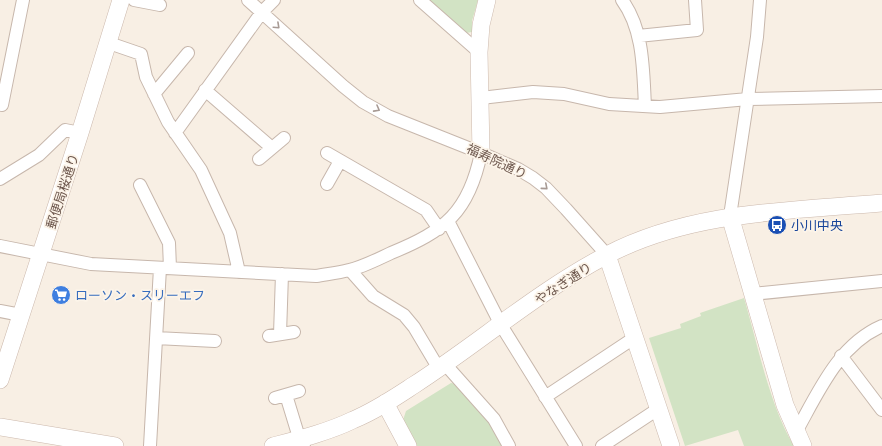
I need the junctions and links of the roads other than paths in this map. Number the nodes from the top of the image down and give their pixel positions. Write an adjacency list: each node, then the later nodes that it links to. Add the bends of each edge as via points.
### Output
1 (23, 0): 17 (street)
2 (121, 0): 14 (street, 郵便局桜通り)
3 (134, 0): 11 (street)
4 (248, 0): 12 (street, 福寿院通り)
5 (274, 0): 12 (street)
6 (420, 0): 16 (street)
7 (487, 0): 16 (street, via 481,25)
8 (622, 0): 13 (street)
9 (695, 0): 13 (street, via 697,30)
10 (760, 0): 22 (street)
11 (160, 5)
12 (262, 12): 18 (street); 30 (street, 福寿院通り, one-way to 30, via 342,86 363,102 388,116)
13 (638, 36): 24 (street, via 643,64)
14 (109, 43): 19 (street, via 140,54); 25 (street, 郵便局桜通り)
15 (188, 52): 19 (street)
16 (479, 52): 21 (street)
17 (4, 72): 23 (street)
18 (205, 90): 26 (street); 28 (street)
19 (154, 94): 26 (street)
20 (882, 96): 22 (street)
21 (481, 98): 24 (street, via 533,92 564,94 609,104); 30 (street)
22 (748, 99): 24 (street, via 660,107); 37 (street)
23 (2, 104)
24 (645, 106)
25 (80, 133): 33 (street, via 65,130 39,155); 41 (street, 郵便局桜通り)
26 (175, 133): 45 (street, via 201,170 230,233)
27 (284, 138): 28 (street)
28 (272, 148): 31 (street)
29 (327, 153): 32 (street)
30 (481, 153): 38 (street, via 471,190); 42 (street, 福寿院通り, one-way to 42, via 518,169 546,188)
31 (259, 159)
32 (340, 161): 35 (street); 39 (street, via 426,210)
33 (0, 179)
34 (140, 184): 43 (street, via 170,243)
35 (327, 184)
36 (882, 203): 37 (street, やなぎ通り)
37 (730, 216): 42 (street, やなぎ通り, via 674,229); 48 (street)
38 (448, 221): 39 (street); 51 (street)
39 (439, 229): 44 (street, via 422,241)
40 (0, 246): 41 (street)
41 (42, 254): 43 (street, via 92,264); 50 (street, 郵便局桜通り)
42 (607, 255): 51 (street, やなぎ通り); 55 (street, 福寿院通り)
43 (165, 268): 45 (street); 54 (street)
44 (350, 270): 46 (street, via 316,276); 58 (street, via 372,296 404,315)
45 (239, 272): 46 (street)
46 (282, 274): 53 (street, via 274,335)
47 (882, 281): 48 (street)
48 (753, 294): 66 (street, via 785,405)
49 (0, 311): 50 (street)
50 (21, 315): 59 (street, 郵便局桜通り)
51 (501, 325): 58 (street, やなぎ通り); 61 (street)
52 (882, 326): 57 (street, via 862,337)
53 (294, 332)
54 (156, 338): 56 (street); 69 (street)
55 (634, 338): 61 (street); 63 (street, 福寿院通り)
56 (215, 341)
57 (841, 356): 64 (street); 66 (street)
58 (442, 367): 62 (street, やなぎ通り); 72 (street, via 494,419)
59 (0, 380)
60 (299, 391): 67 (street, via 281,396)
61 (545, 397): 73 (street)
62 (385, 404): 67 (street, やなぎ通り); 71 (street)
63 (658, 409): 74 (street); 75 (street, 福寿院通り)
64 (882, 410)
65 (0, 427): 68 (street)
66 (799, 439)
67 (303, 443): 70 (street, やなぎ通り)
68 (115, 446)
69 (150, 446)
70 (273, 446)
71 (408, 446)
72 (509, 446)
73 (576, 446)
74 (602, 446)
75 (671, 446)

